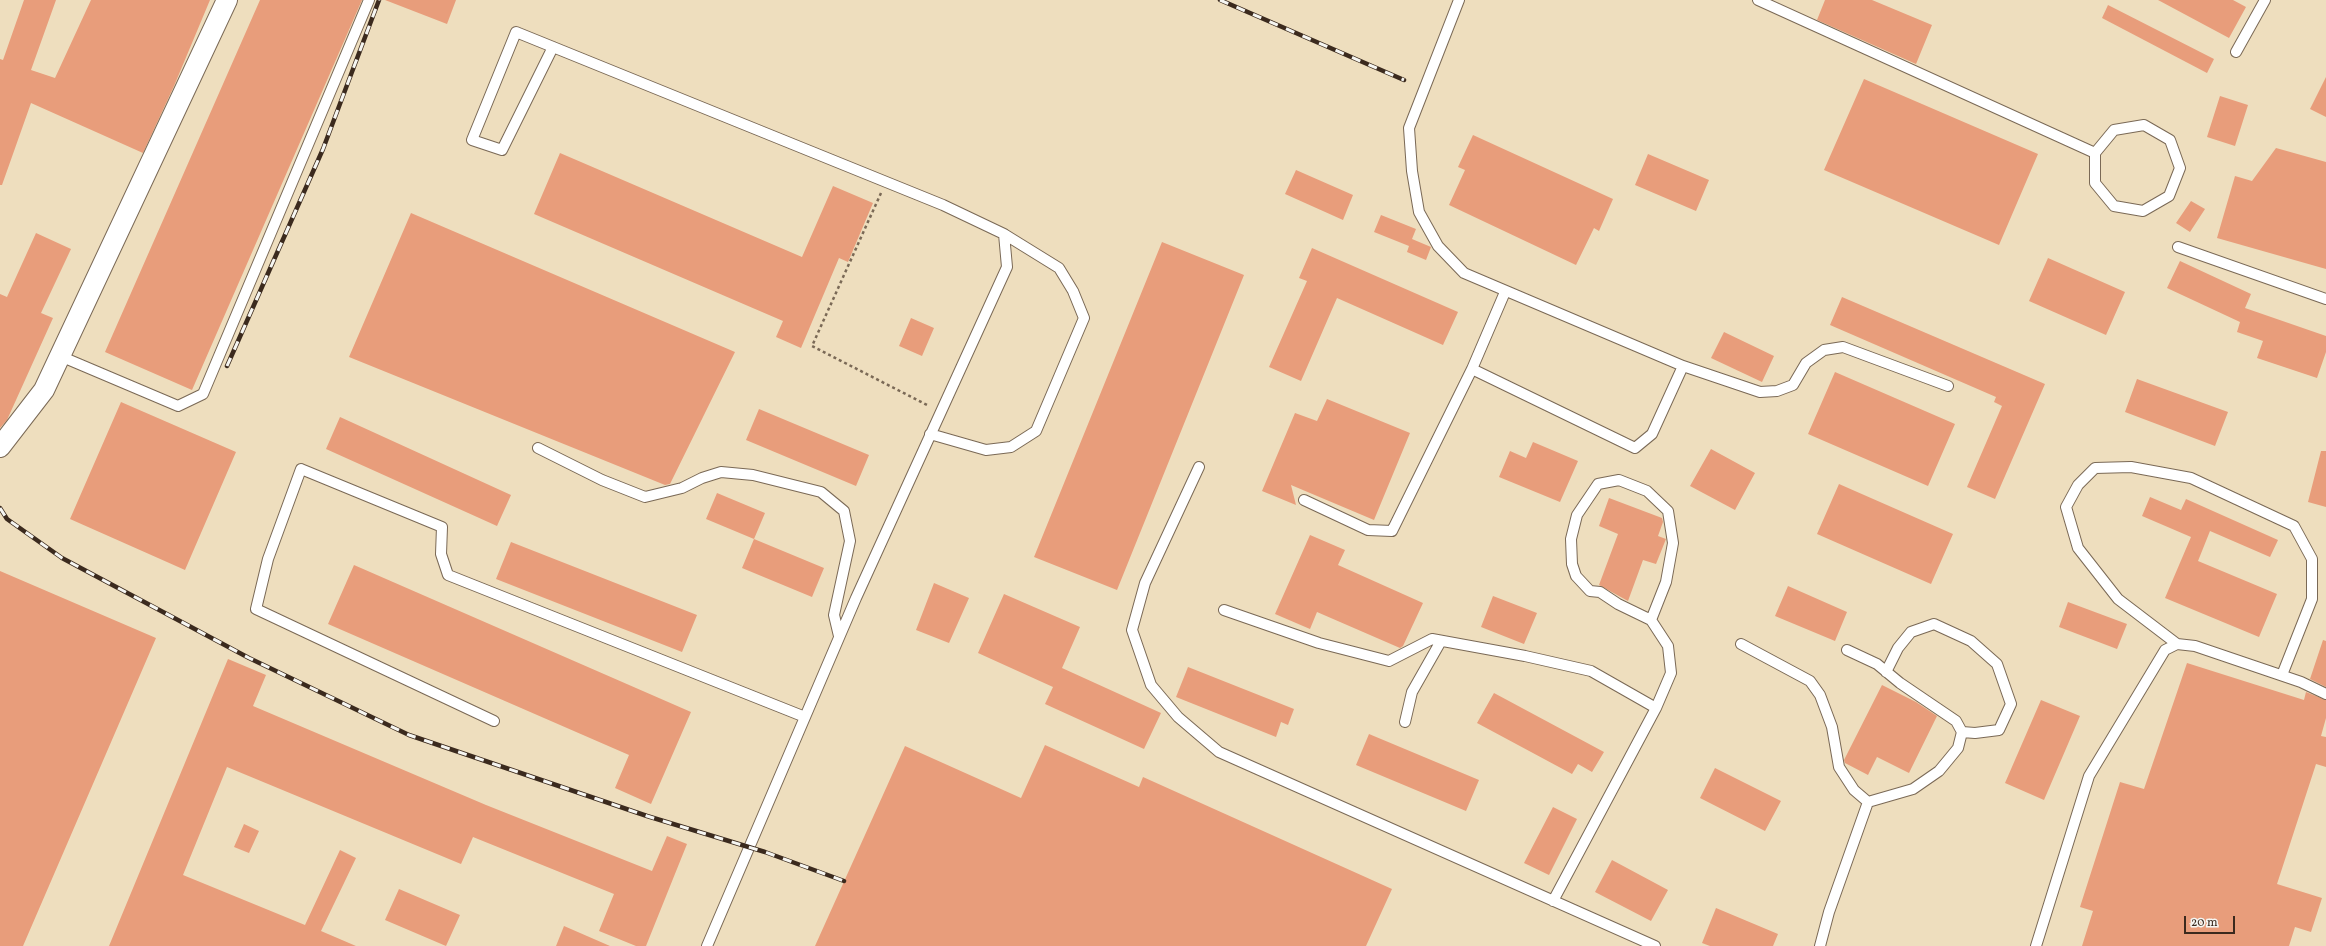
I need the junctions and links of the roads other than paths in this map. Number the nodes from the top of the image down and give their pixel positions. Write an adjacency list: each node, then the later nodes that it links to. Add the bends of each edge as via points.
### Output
1 (227, 0): 13 (street)
2 (369, 0): 13 (lane, via 203,394 178,406)
3 (1459, 0): 11 (lane, via 1409,128 1412,171 1419,212 1438,246 1464,273)
4 (1758, 0): 8 (lane)
5 (2264, 0): 7 (lane)
6 (553, 47): 6 (lane, via 516,32 472,140 502,150); 9 (lane, via 943,205)
7 (2236, 52)
8 (2095, 153): 8 (lane, via 2114,130 2144,125 2170,140 2180,168 2169,196 2163,200 2143,211 2114,206 2095,183)
9 (1004, 234): 17 (lane, via 1007,267); 17 (lane, via 1059,268 1073,291 1084,318 1036,430 1011,448 986,450)
10 (2178, 248): 12 (lane)
11 (1506, 292): 14 (lane); 15 (lane)
12 (2326, 299)
13 (60, 356): 18 (street, via 44,390)
14 (1683, 366): 15 (lane, via 1652,434 1635,448); 16 (lane, via 1760,392 1777,391 1793,385 1806,363 1824,350 1843,347)
15 (1472, 369): 21 (lane, via 1392,531 1368,530)
16 (1948, 386)
17 (930, 434): 24 (lane)
18 (0, 447)
19 (538, 448): 24 (lane, via 602,480 645,497 682,488 721,472 753,475 821,492 844,511 850,541 834,615)
20 (1199, 467): 38 (lane, via 1145,583 1132,630 1151,685 1178,717 1219,752)
21 (1304, 500)
22 (1224, 610): 25 (lane, via 1319,643 1388,661 1432,639)
23 (1651, 620): 23 (lane, via 1600,592 1590,591 1576,576 1572,564 1571,539 1577,515 1598,484 1619,480 1647,491 1668,511 1673,543 1666,582); 32 (lane, via 1668,646 1671,673)
24 (839, 636): 33 (lane)
25 (1441, 641): 32 (lane, via 1591,671); 35 (lane, via 1412,692)
26 (1741, 644): 37 (lane, via 1810,681 1820,695 1832,727 1840,767 1854,790)
27 (2177, 644): 30 (lane, via 2195,646); 30 (lane, via 2118,599 2078,548 2066,507 2078,485 2095,468 2131,467 2191,478 2294,526 2312,559 2312,599); 42 (lane, via 2165,650 2089,776)
28 (1848, 650): 29 (lane, via 1877,664)
29 (1886, 672): 36 (lane, via 1956,721); 36 (lane, via 1898,648 1911,632 1934,624 1971,641 1996,664 2011,704 1999,730 1975,734)
30 (2282, 675): 31 (lane)
31 (2326, 694)
32 (1656, 708): 38 (lane)
33 (805, 717): 34 (lane, via 448,575 441,554 442,527 301,469 268,559 256,609); 39 (lane)
34 (494, 721)
35 (1405, 722)
36 (1962, 732): 37 (lane, via 1958,748 1939,771 1913,789)
37 (1868, 802): 41 (lane, via 1829,912)
38 (1553, 902): 40 (lane)
39 (707, 946)
40 (1655, 946)
41 (1820, 946)
42 (2036, 946)

